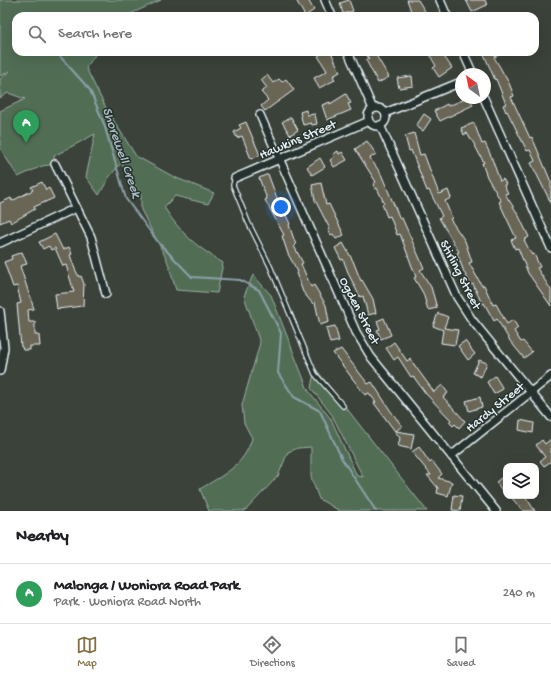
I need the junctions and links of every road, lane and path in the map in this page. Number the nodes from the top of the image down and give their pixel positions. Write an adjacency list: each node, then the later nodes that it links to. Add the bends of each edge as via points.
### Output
1 (325, 0): 3 (street)
2 (440, 0): 4 (street)
3 (330, 12)
4 (445, 12)
5 (350, 56): 10 (street)
6 (465, 56): 7 (street)
7 (470, 68)
8 (455, 84): 11 (street)
9 (487, 104): 20 (street)
10 (373, 109): 11 (street, via 378,108); 13 (street, via 368,115)
11 (385, 113): 14 (street, via 384,121)
12 (260, 115): 15 (street, Ogden Street)
13 (369, 120): 14 (street, via 375,126); 15 (street, Hawkins Street)
14 (380, 125): 26 (street, Stirling Street, via 457,297 472,320)
15 (280, 158): 17 (street, Hawkins Street); 29 (street, Ogden Street, via 356,332 371,357)
16 (55, 164): 18 (street)
17 (235, 178): 27 (lane, via 233,185 248,222 270,266 315,374)
18 (76, 208): 19 (street); 21 (street, via 91,237)
19 (0, 243)
20 (551, 248)
21 (106, 294)
22 (0, 311): 23 (street, via 4,333)
23 (1, 363): 24 (street)
24 (0, 371)
25 (551, 376): 26 (street, Hardy Street)
26 (530, 392): 28 (street, Stirling Street); 29 (street, Hardy Street)
27 (343, 406)
28 (551, 417)
29 (451, 456): 30 (street, Ogden Street)
30 (496, 511)

